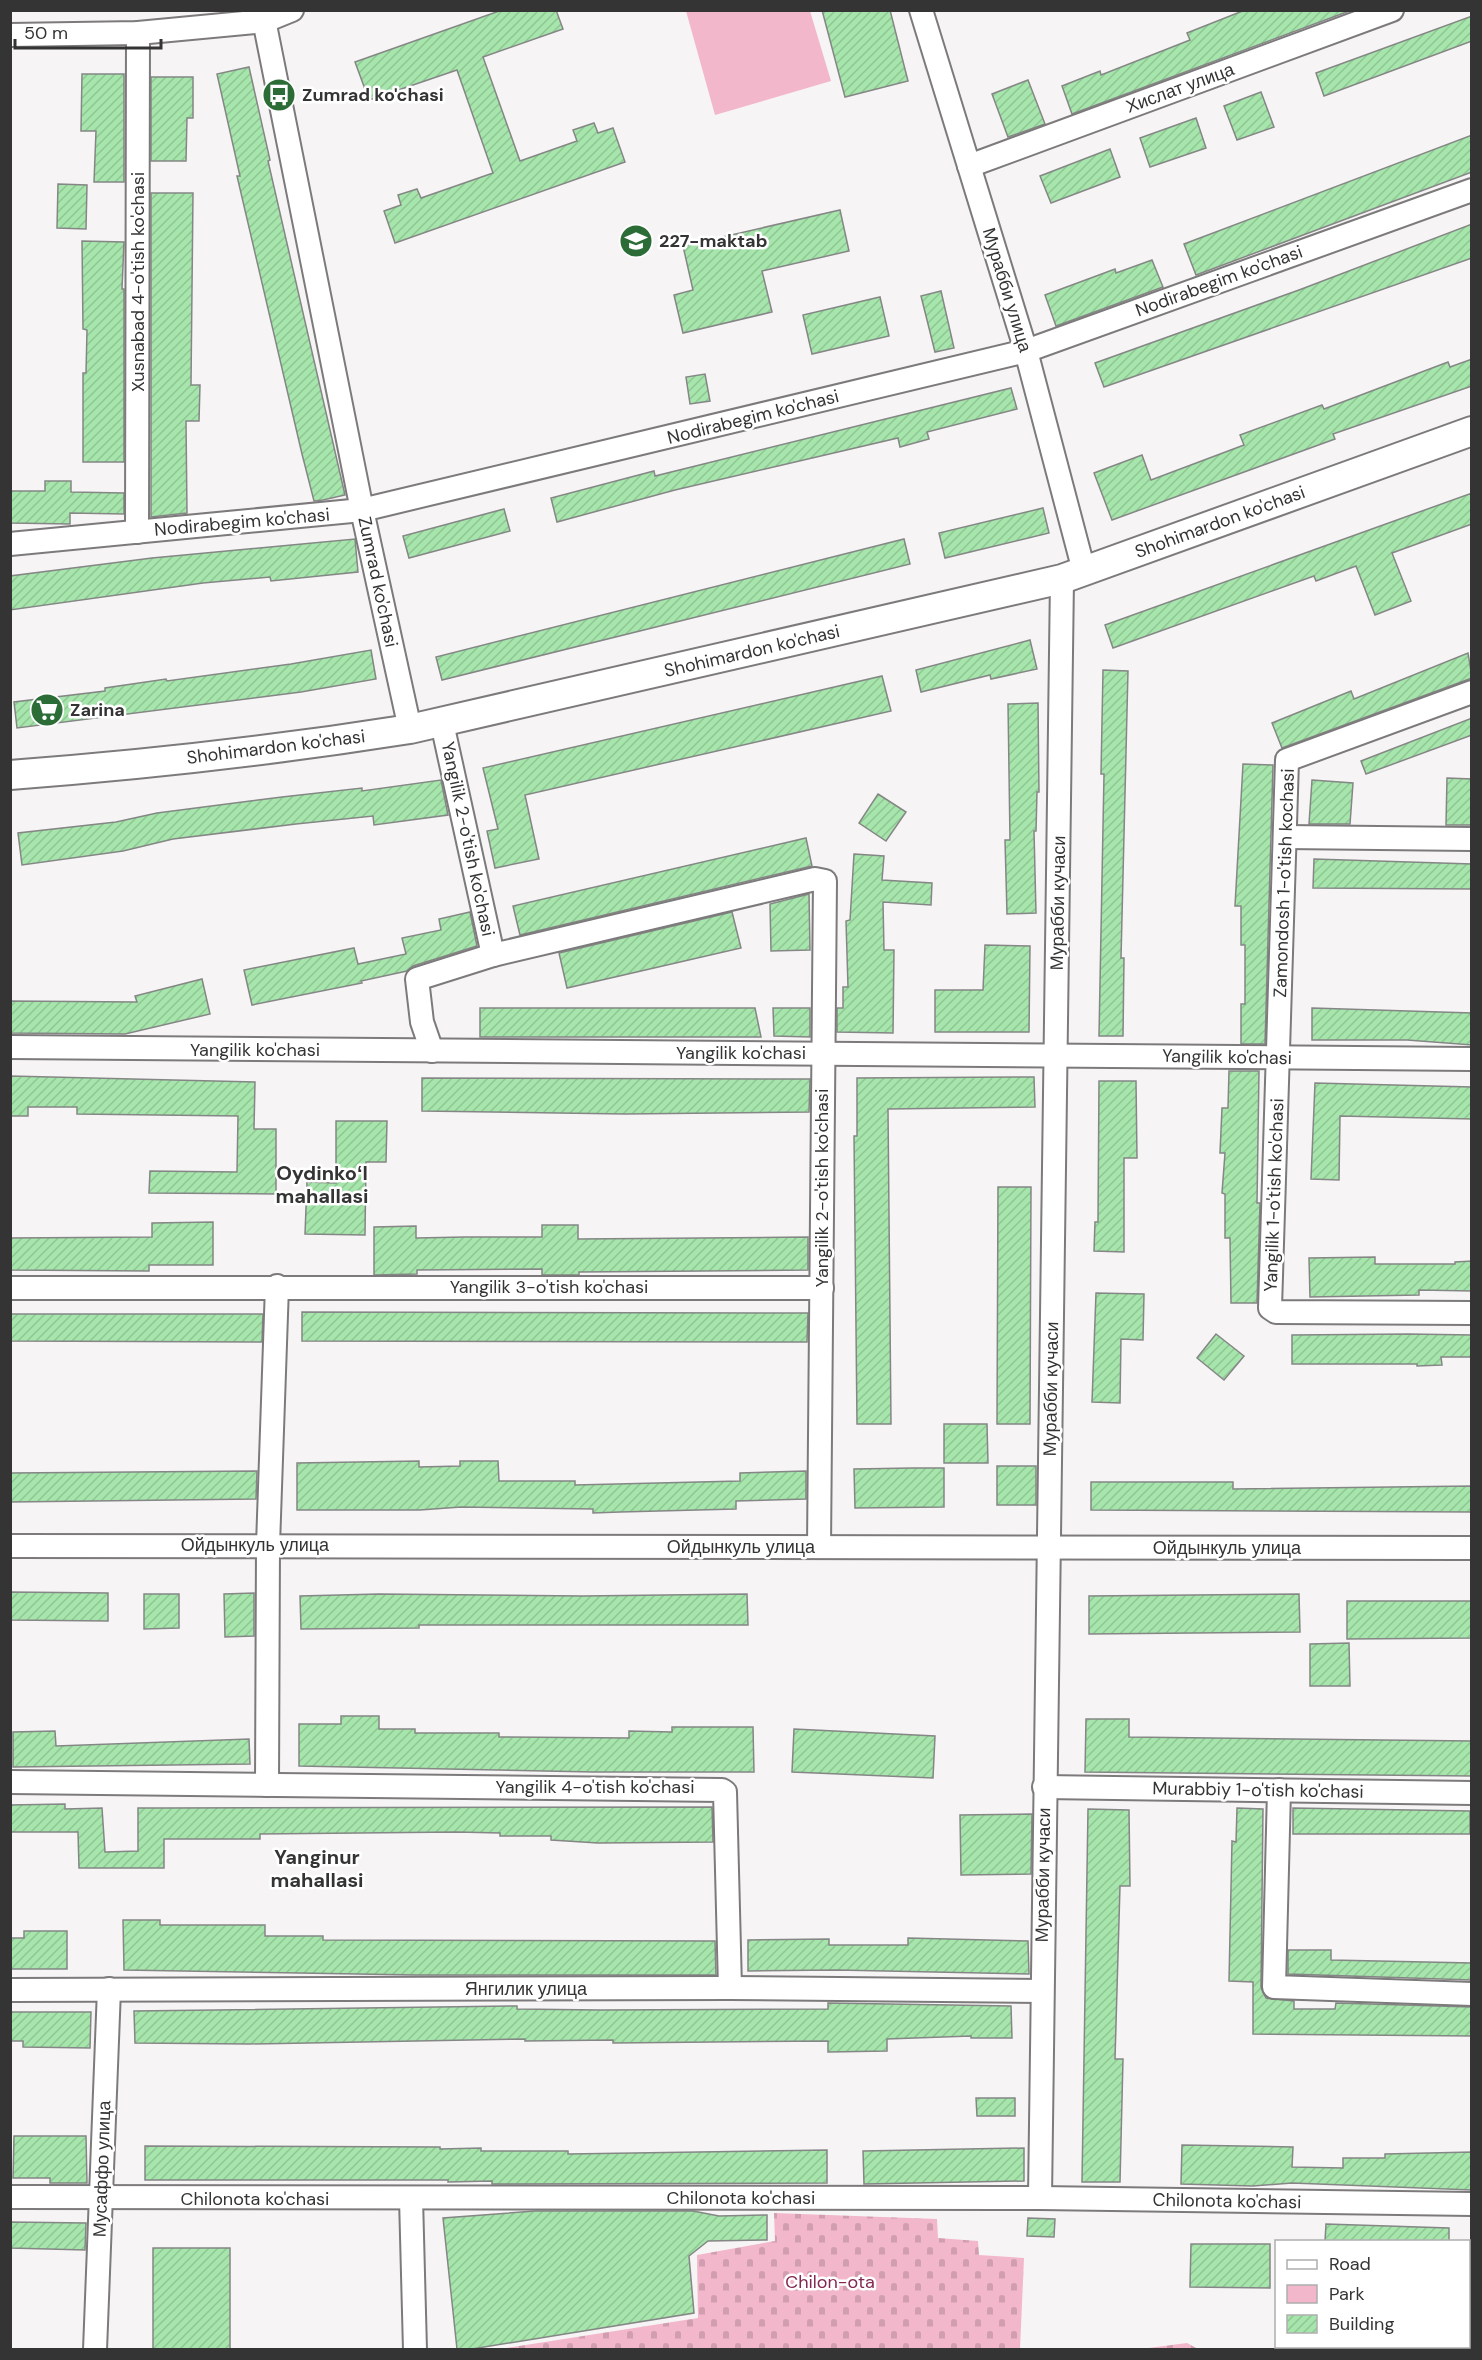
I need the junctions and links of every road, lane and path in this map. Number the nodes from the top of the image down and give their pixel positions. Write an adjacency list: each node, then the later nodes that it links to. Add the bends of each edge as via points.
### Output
1 (292, 10): 4 (street)
2 (921, 10): 7 (street, Мурабби улица)
3 (1392, 10): 7 (street, Хислат улица)
4 (263, 16): 5 (street); 11 (street, Zumrad ko'chasi)
5 (138, 33): 6 (street); 12 (street, Xusnabad 4-o'tish ko'chasi)
6 (10, 34)
7 (969, 166): 9 (street, Мурабби улица)
8 (1472, 190): 9 (street, Nodirabegim ko'chasi)
9 (1026, 351): 11 (street, Nodirabegim ko'chasi); 14 (street, Мурабби улица)
10 (1472, 431): 14 (main road, Shohimardon ko'chasi)
11 (362, 510): 12 (street, Nodirabegim ko'chasi); 17 (street, Zumrad ko'chasi)
12 (137, 532): 13 (street, Nodirabegim ko'chasi)
13 (10, 544)
14 (1073, 575): 16 (main road, Shohimardon ko'chasi); 25 (street, Мурабби кучаси)
15 (1472, 692): 19 (street, Zamondosh 1-o'tish kochasi, via 1290,757)
16 (442, 723): 17 (main road, Shohimardon ko'chasi); 21 (street, Yangilik 2-o'tish ko'chasi)
17 (410, 729): 18 (main road, Shohimardon ko'chasi, via 263,751)
18 (10, 775)
19 (1285, 837): 20 (street); 26 (street, Zamondosh 1-o'tish kochasi)
20 (1472, 839)
21 (494, 955): 23 (street, Yangilik 2-o'tish ko'chasi, via 417,979 422,1022); 24 (street, Yangilik 2-o'tish ko'chasi, via 822,879)
22 (10, 1047): 23 (street, Yangilik ko'chasi)
23 (432, 1051): 24 (street, Yangilik ko'chasi)
24 (823, 1053): 25 (street, Yangilik ko'chasi); 30 (street, Yangilik 2-o'tish ko'chasi)
25 (1055, 1056): 26 (street, Yangilik ko'chasi); 35 (street, Мурабби кучаси)
26 (1279, 1058): 27 (street, Yangilik ko'chasi); 31 (street, Yangilik 1-o'tish ko'chasi, via 1271,1311)
27 (1472, 1059)
28 (277, 1286): 29 (street, Yangilik 3-o'tish ko'chasi); 30 (street, Yangilik 3-o'tish ko'chasi); 32 (street)
29 (10, 1288)
30 (822, 1288): 34 (street, Yangilik 2-o'tish ko'chasi)
31 (1472, 1314)
32 (268, 1545): 33 (street, Ойдынкуль улица); 34 (street, Ойдынкуль улица); 38 (street)
33 (10, 1546)
34 (819, 1547): 35 (street, Ойдынкуль улица)
35 (1049, 1548): 36 (street, Ойдынкуль улица); 39 (street, Мурабби кучаси)
36 (1472, 1548)
37 (10, 1782): 38 (street, Yangilik 4-o'tish ko'chasi)
38 (267, 1785): 42 (street, Yangilik 4-o'tish ko'chasi, via 722,1790)
39 (1044, 1787): 40 (street, Murabbiy 1-o'tish ko'chasi); 45 (street, Мурабби кучаси)
40 (1279, 1790): 41 (street, Murabbiy 1-o'tish ko'chasi); 46 (street, via 1274,1988)
41 (1472, 1793)
42 (730, 1988): 43 (street, Янгилик улица); 45 (street, Янгилик улица)
43 (109, 1989): 44 (street, Янгилик улица); 50 (street, Мусаффо улица)
44 (10, 1990)
45 (1042, 1991): 49 (street, Мурабби кучаси)
46 (1472, 1994)
47 (10, 2197): 50 (street, Chilonota ko'chasi)
48 (411, 2198): 49 (street, Chilonota ko'chasi); 50 (street, Chilonota ko'chasi); 53 (street)
49 (1040, 2198): 51 (street, Chilonota ko'chasi)
50 (100, 2200): 52 (street, Мусаффо улица)
51 (1472, 2204)
52 (96, 2349)
53 (415, 2349)

